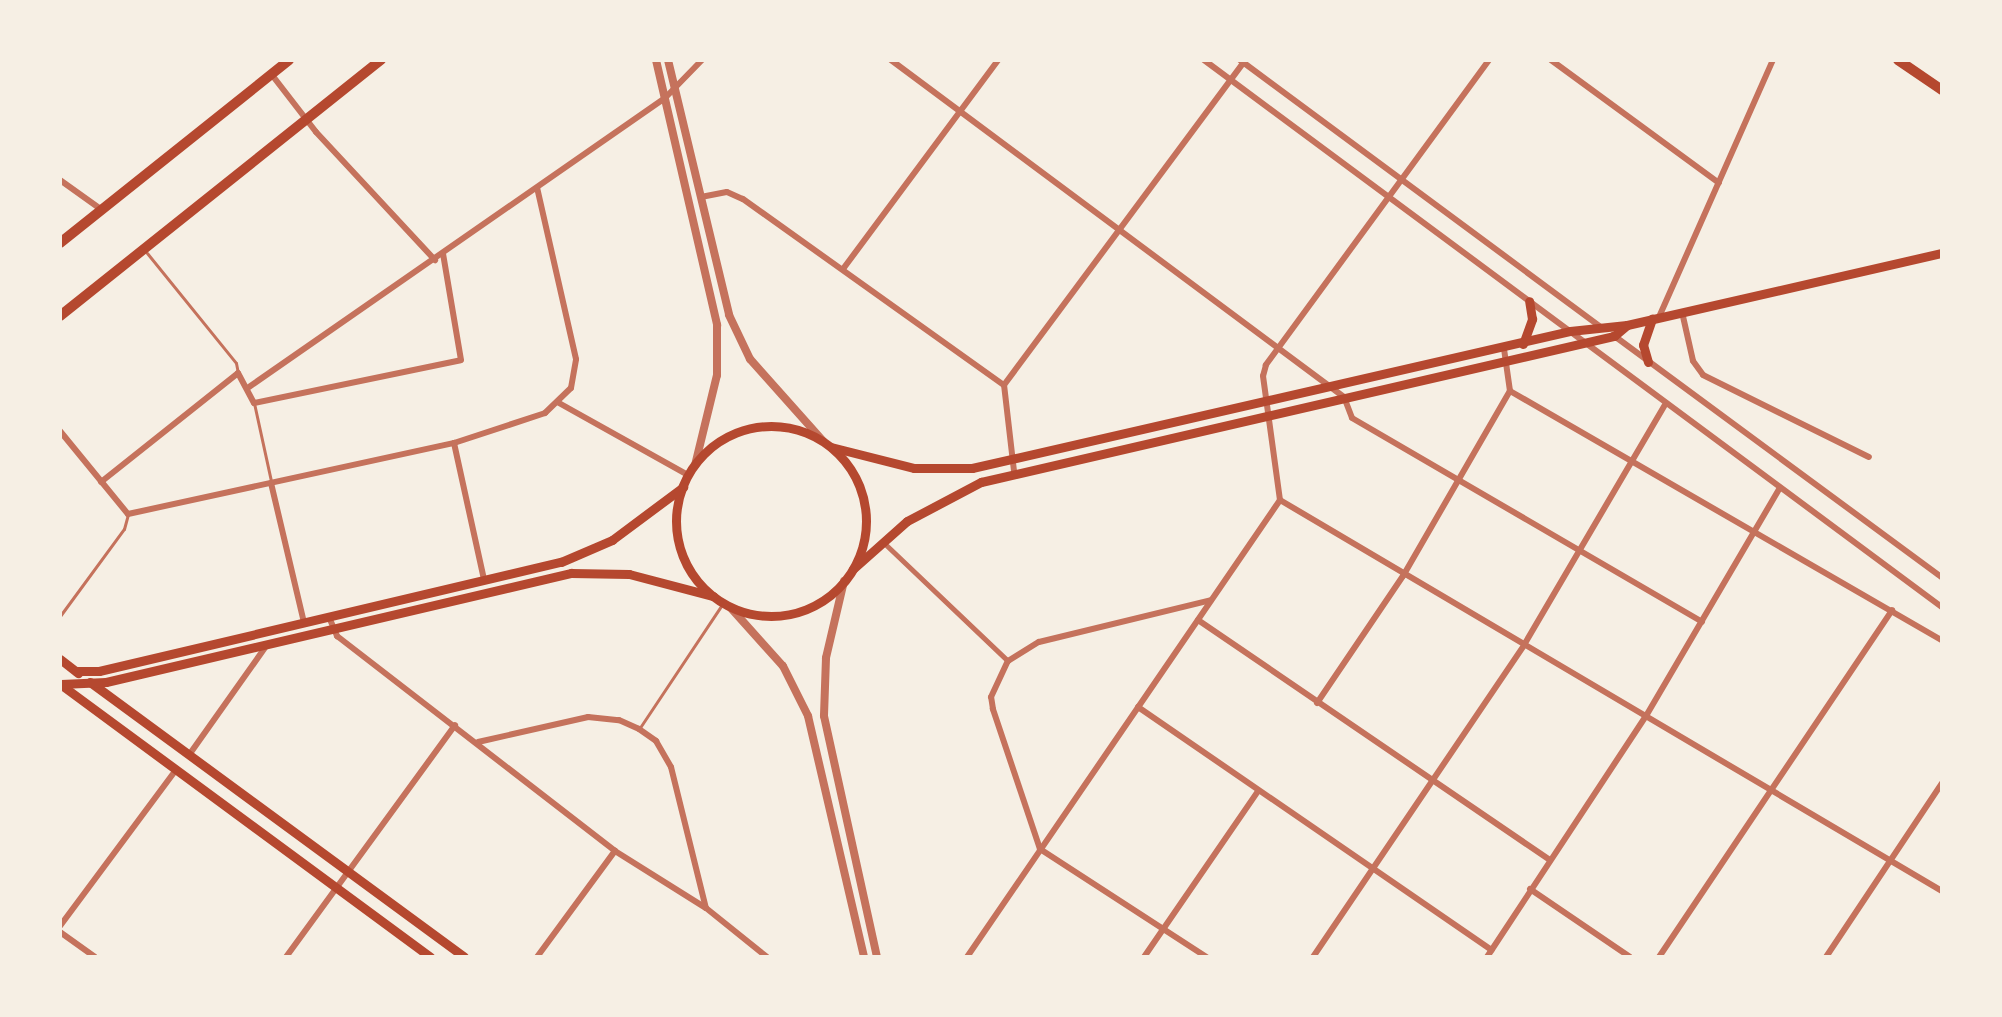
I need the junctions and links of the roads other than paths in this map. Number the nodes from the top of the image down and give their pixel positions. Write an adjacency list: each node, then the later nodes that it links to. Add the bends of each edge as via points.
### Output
1 (288, 60): 14 (main road)
2 (381, 60): 20 (main road)
3 (656, 60): 18 (street)
4 (668, 60): 16 (street)
5 (702, 60): 16 (street)
6 (891, 60): 19 (street)
7 (998, 60): 19 (street)
8 (1204, 60): 15 (street)
9 (1489, 60): 22 (street)
10 (1551, 60): 23 (street)
11 (1773, 60): 23 (street)
12 (1898, 60): 17 (main road)
13 (1243, 61): 15 (street); 22 (street)
14 (272, 75): 20 (street); 27 (main road)
15 (1230, 80): 26 (street); 28 (street)
16 (675, 88): 18 (street); 25 (street)
17 (1942, 90)
18 (665, 98): 24 (street); 64 (street, via 717,325 717,375)
19 (960, 112): 28 (street); 34 (street)
20 (308, 120): 30 (main road); 33 (street)
21 (60, 180): 27 (street)
22 (1403, 180): 26 (street); 39 (street)
23 (1719, 183): 38 (street)
24 (537, 188): 32 (street); 56 (street, via 576,359 571,388)
25 (701, 197): 34 (street, via 727,192 743,199); 61 (street, via 738,338 771,385)
26 (1389, 198): 35 (street); 45 (street)
27 (102, 210): 29 (main road)
28 (1118, 231): 45 (street); 50 (street)
29 (60, 243)
30 (144, 250): 37 (main road); 49 (lane, via 236,363)
31 (1942, 253): 36 (main road)
32 (443, 254): 33 (street); 55 (street, via 461,360)
33 (435, 260): 51 (street)
34 (843, 269): 50 (street)
35 (1529, 301): 41 (street); 44 (main road, via 1532,319)
36 (1682, 312): 38 (main road); 62 (street, via 1693,361 1703,375)
37 (60, 316)
38 (1656, 318): 40 (main road); 48 (main road, via 1643,345)
39 (1599, 325): 40 (main road); 41 (main road); 42 (street)
40 (1627, 325): 42 (main road)
41 (1570, 331): 43 (street); 44 (main road)
42 (1614, 336): 43 (main road); 48 (street)
43 (1582, 343): 47 (main road); 57 (street)
44 (1523, 344): 46 (main road)
45 (1278, 349): 52 (street); 58 (street, via 1263,376)
46 (1504, 349): 47 (street); 52 (main road)
47 (1506, 361): 53 (street); 54 (main road)
48 (1648, 362): 79 (street)
49 (238, 373): 51 (street); 67 (street)
50 (1004, 385): 65 (street)
51 (249, 387): 55 (street)
52 (1332, 388): 54 (street); 58 (main road)
53 (1510, 391): 63 (street); 68 (street)
54 (1344, 397): 58 (main road); 68 (street, via 1352,418)
55 (254, 403): 69 (lane)
56 (559, 403): 60 (street, via 530,421); 66 (street)
57 (1665, 405): 63 (street); 71 (street)
58 (1268, 408): 65 (main road); 72 (street)
59 (60, 431): 67 (street)
60 (454, 443): 69 (street); 80 (street)
61 (827, 444): 64 (main road, via 785,427 755,428 726,438); 65 (main road, via 914,468); 77 (main road, via 853,473 865,511 865,531)
62 (1869, 457)
63 (1632, 462): 74 (street); 76 (street)
64 (695, 465): 66 (main road)
65 (1013, 466): 75 (main road, via 932,505)
66 (688, 475): 70 (main road)
67 (101, 482): 73 (street)
68 (1457, 482): 76 (street); 78 (street)
69 (271, 483): 73 (street); 90 (street)
70 (683, 487): 80 (main road, via 596,549); 82 (main road, via 676,516 679,546 692,573)
71 (1780, 488): 74 (street); 85 (street)
72 (1280, 500): 78 (street); 83 (street)
73 (128, 514): 87 (lane, via 124,529)
74 (1754, 533): 86 (street); 91 (street)
75 (884, 543): 77 (main road); 98 (street)
76 (1579, 553): 91 (street); 96 (street)
77 (853, 569): 81 (main road)
78 (1403, 576): 96 (street); 103 (street)
79 (1942, 578)
80 (484, 579): 88 (main road)
81 (844, 581): 84 (main road, via 821,602 791,614 760,616); 136 (street, via 826,658 824,716)
82 (713, 596): 84 (main road); 92 (main road, via 629,574 571,573)
83 (1211, 600): 89 (street); 98 (street, via 1039,642)
84 (726, 605): 108 (lane); 135 (street, via 783,666 808,716)
85 (1942, 607)
86 (1892, 610): 94 (street); 114 (street)
87 (60, 616)
88 (329, 617): 90 (main road); 92 (street)
89 (1198, 620): 103 (street); 105 (street)
90 (303, 622): 93 (street); 99 (main road, via 99,671)
91 (1702, 622): 106 (street)
92 (334, 631): 93 (main road); 107 (street)
93 (307, 636): 95 (main road)
94 (1942, 640)
95 (267, 645): 100 (main road); 110 (street)
96 (1524, 645): 106 (street); 112 (street)
97 (60, 659): 99 (main road)
98 (1008, 661): 116 (street, via 997,678 993,709)
99 (76, 671): 101 (main road)
100 (122, 679): 101 (main road); 104 (main road, via 115,691)
101 (89, 681): 102 (main road); 104 (main road)
102 (60, 684): 111 (main road)
103 (1317, 703): 112 (street)
104 (121, 705): 110 (main road)
105 (1138, 707): 115 (street); 116 (street)
106 (1646, 716): 114 (street); 118 (street)
107 (455, 725): 109 (street); 121 (street)
108 (639, 729): 109 (street, via 619,720 588,717); 125 (street, via 656,741 671,767)
109 (478, 742): 117 (street)
110 (189, 755): 121 (main road)
111 (176, 770): 122 (main road); 127 (street)
112 (1433, 781): 118 (street); 120 (street)
113 (1942, 783): 119 (street)
114 (1768, 790): 119 (street); 143 (street)
115 (1258, 791): 120 (street); 126 (street)
116 (1040, 849): 126 (street); 137 (street)
117 (615, 851): 125 (street); 133 (street)
118 (1550, 860): 123 (street)
119 (1891, 860): 124 (street); 144 (street)
120 (1373, 869): 128 (street); 140 (street)
121 (347, 871): 122 (street); 132 (main road)
122 (336, 887): 130 (street); 131 (main road)
123 (1530, 889): 128 (street); 142 (street)
124 (1942, 891)
125 (706, 908): 134 (street)
126 (1164, 927): 138 (street); 139 (street)
127 (60, 929): 129 (street)
128 (1492, 950): 141 (street)
129 (95, 957)
130 (286, 957)
131 (430, 957)
132 (464, 957)
133 (537, 957)
134 (767, 957)
135 (864, 957)
136 (877, 957)
137 (967, 957)
138 (1144, 957)
139 (1206, 957)
140 (1313, 957)
141 (1487, 957)
142 (1630, 957)
143 (1659, 957)
144 (1826, 957)

